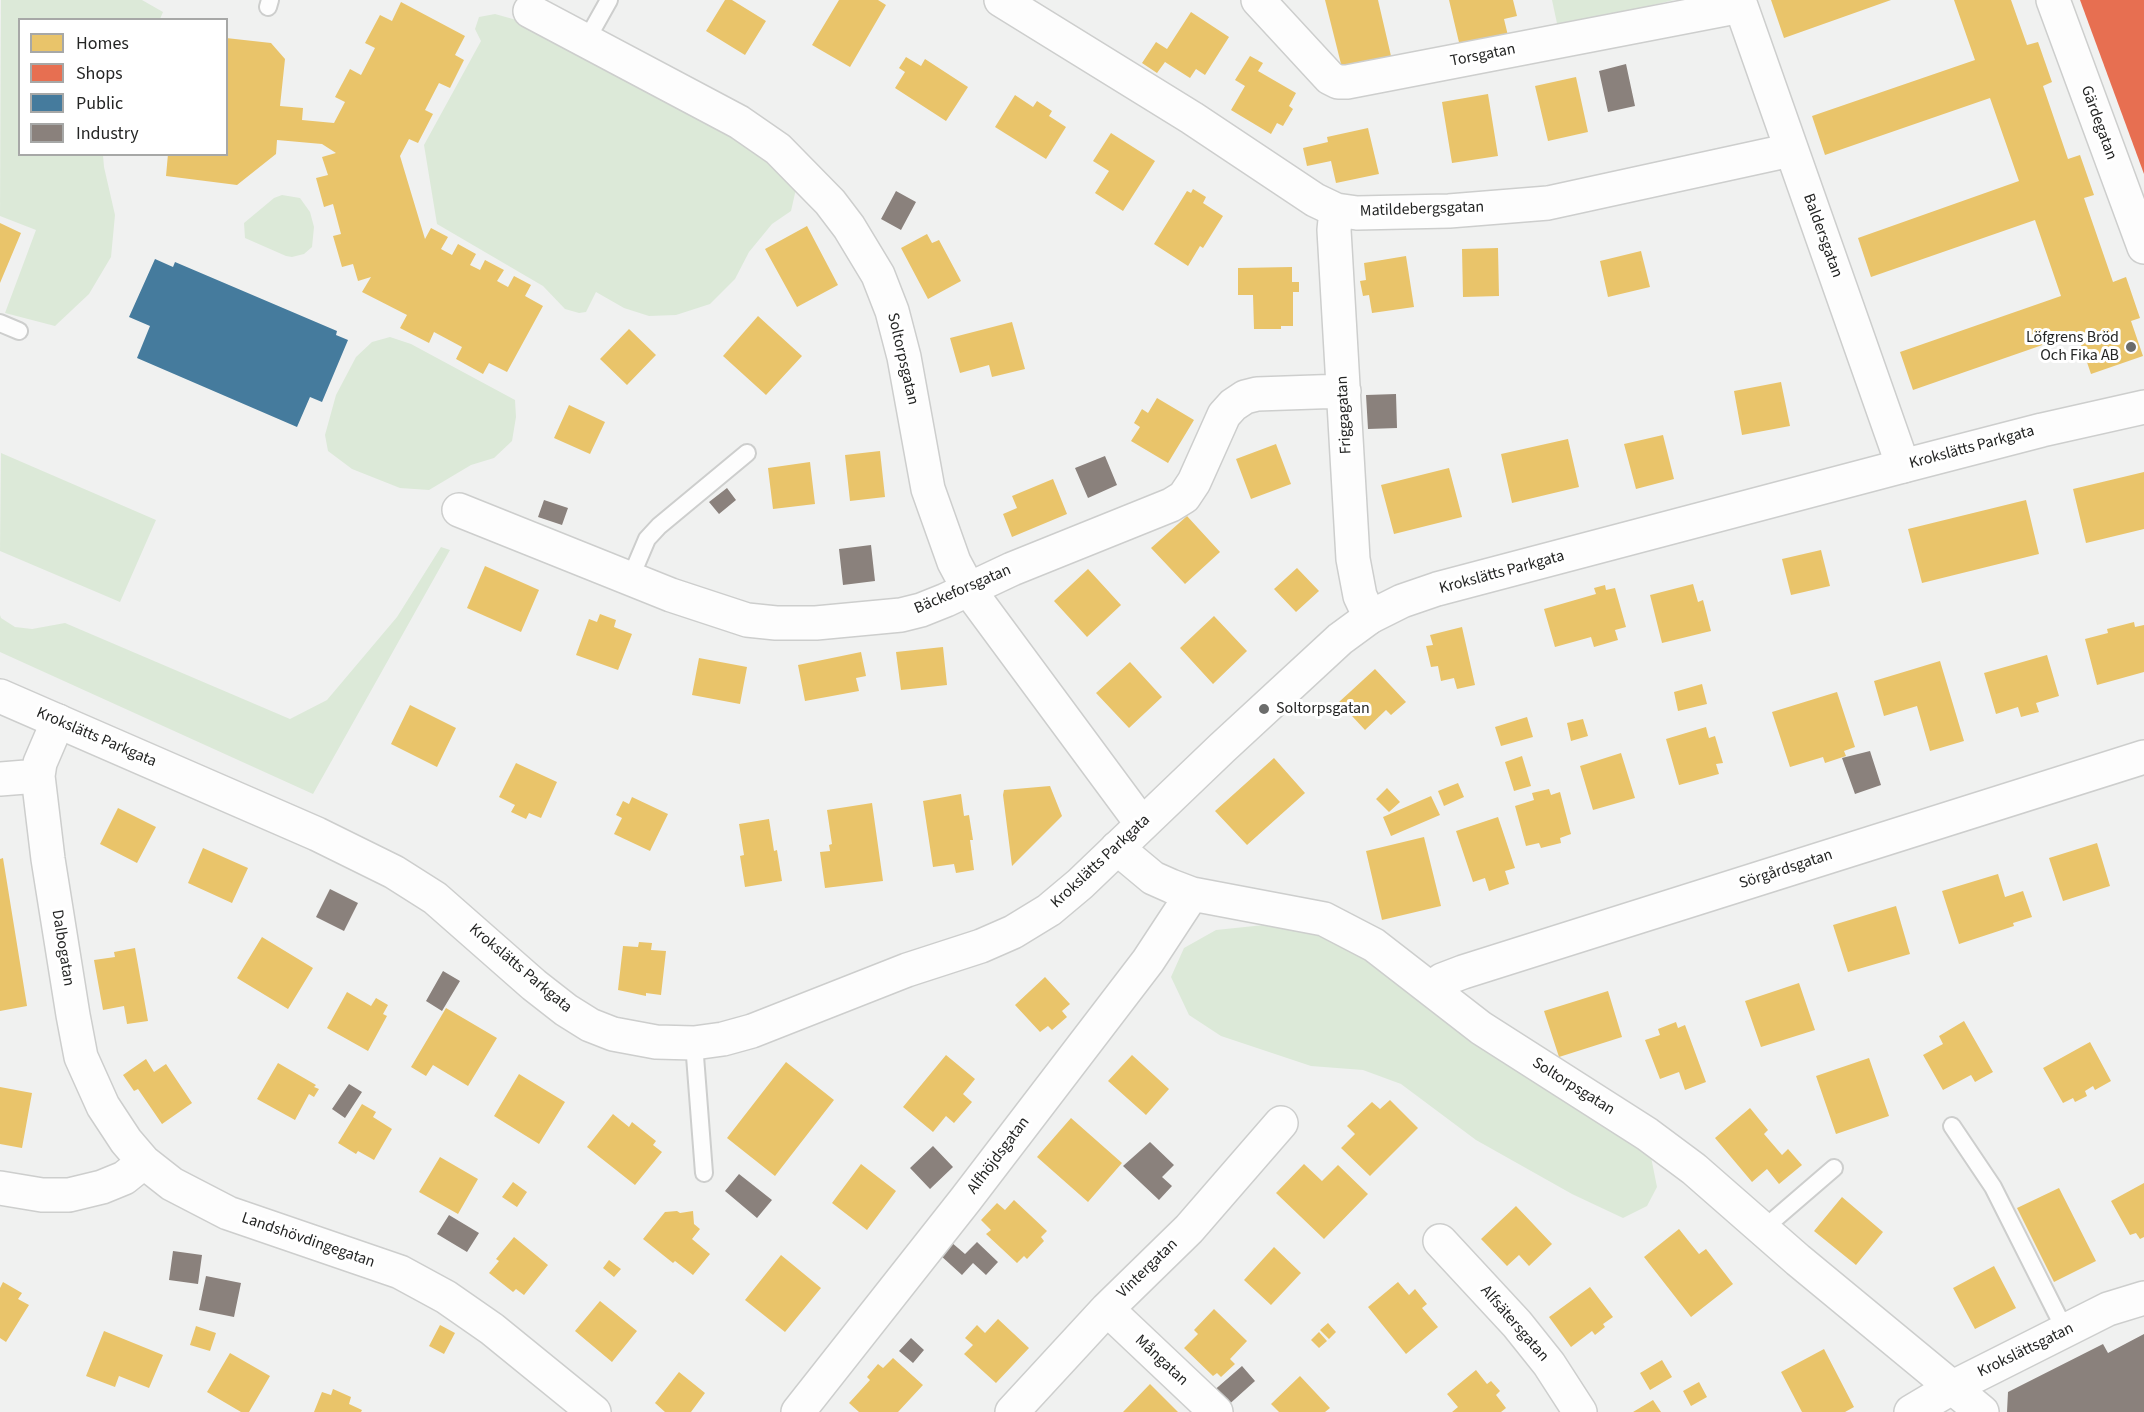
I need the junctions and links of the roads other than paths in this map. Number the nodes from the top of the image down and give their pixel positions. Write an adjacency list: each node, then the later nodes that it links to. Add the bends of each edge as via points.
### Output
1 (609, 0): 7 (lane)
2 (1001, 0): 9 (street, Matildebergsgatan)
3 (1258, 0): 5 (street, Torsgatan, via 1338,82)
4 (2053, 0): 10 (street, Gärdegatan)
5 (1741, 6): 8 (street, Baldersgatan)
6 (530, 11): 7 (street, Soltorpsgatan)
7 (586, 40): 19 (street, Soltorpsgatan, via 739,122 778,149 849,227 878,275 892,311 928,489 954,562)
8 (1791, 150): 9 (street, Matildebergsgatan, via 1548,203 1449,211); 16 (street, Baldersgatan)
9 (1336, 210): 13 (street, Friggagatan)
10 (2144, 247)
11 (0, 323): 12 (lane)
12 (19, 331)
13 (1344, 391): 19 (street, Bäckeforsgatan, via 1245,397 1224,415 1184,497 1012,568); 20 (street, Friggagatan, via 1353,559 1360,596)
14 (2144, 407): 16 (street, Krokslätts Parkgata)
15 (747, 453): 18 (lane, via 659,526 647,539)
16 (1903, 466): 20 (street, Krokslätts Parkgata, via 1437,589)
17 (459, 510): 18 (street, Bäckeforsgatan)
18 (630, 579): 19 (street, Bäckeforsgatan, via 727,615 776,623 901,615)
19 (969, 590): 26 (street, Soltorpsgatan)
20 (1370, 617): 26 (street, Krokslätts Parkgata, via 1341,639)
21 (0, 696): 22 (street, Krokslätts Parkgata)
22 (58, 721): 24 (street, Dalbogatan); 30 (street, Krokslätts Parkgata, via 317,834 394,872 435,898 534,985 590,1025 656,1042)
23 (2144, 757): 29 (street, Sörgårdsgatan, via 1463,972)
24 (38, 776): 25 (street); 33 (street, Dalbogatan, via 81,1057 103,1106)
25 (0, 779)
26 (1142, 824): 27 (street, Krokslätts Parkgata)
27 (1117, 848): 28 (street, Soltorpsgatan, via 1152,878); 30 (street, Krokslätts Parkgata, via 1049,910 1013,932 752,1030)
28 (1192, 894): 29 (street, Soltorpsgatan, via 1324,919 1374,945); 44 (street, Alfhöjdsgatan, via 1148,961)
29 (1431, 989): 37 (street, Soltorpsgatan, via 1481,1028 1647,1134)
30 (694, 1043): 35 (lane)
31 (1281, 1123): 40 (street, Vintergatan, via 1190,1228)
32 (1953, 1126): 41 (lane, via 1993,1187)
33 (144, 1162): 36 (street, via 124,1178 69,1195); 43 (street, Landshövdingegatan, via 172,1184 228,1213 400,1272 446,1297)
34 (1834, 1167): 37 (lane)
35 (704, 1173)
36 (0, 1188)
37 (1762, 1230): 42 (street, Soltorpsgatan)
38 (1440, 1241): 47 (street, Alfsätersgatan, via 1517,1324)
39 (2144, 1298): 41 (street, Krokslättsgatan, via 2108,1310)
40 (1107, 1310): 45 (street, Vintergatan); 46 (street, Mångatan)
41 (2066, 1332): 42 (street, Krokslättsgatan)
42 (1953, 1387): 48 (street, Krokslättsgatan); 49 (street, Soltorpsgatan)
43 (594, 1412)
44 (798, 1412)
45 (1012, 1412)
46 (1216, 1412)
47 (1580, 1412)
48 (1911, 1412)
49 (1982, 1412)

